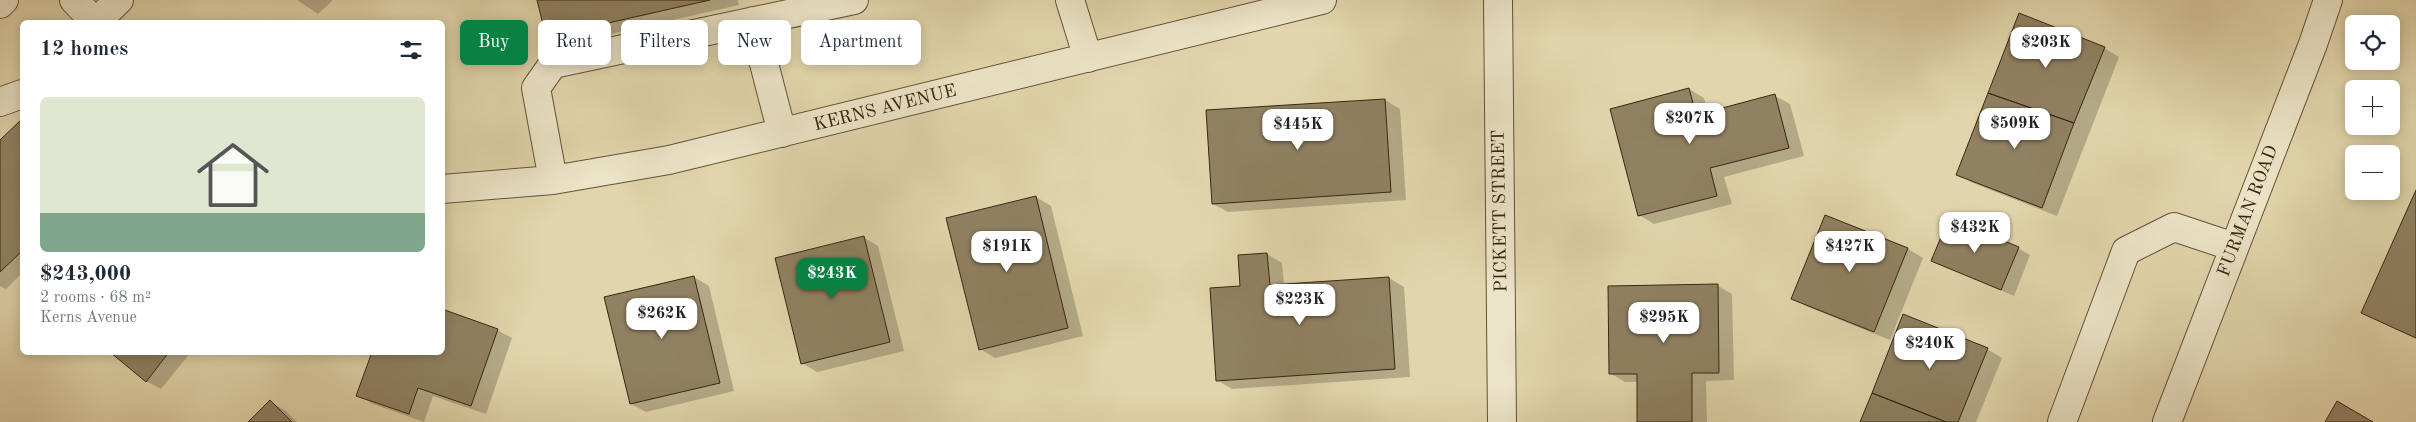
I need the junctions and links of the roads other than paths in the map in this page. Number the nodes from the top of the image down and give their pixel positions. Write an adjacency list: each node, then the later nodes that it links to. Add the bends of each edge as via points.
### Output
1 (4, 0): 9 (street)
2 (74, 0): 10 (street)
3 (119, 0): 11 (street)
4 (854, 0): 12 (street)
5 (1070, 0): 14 (street)
6 (1322, 0): 14 (street, KERNS AVENUE)
7 (1498, 0): 22 (street, PICKETT STREET)
8 (2328, 0): 21 (street, FURMAN ROAD)
9 (0, 4)
10 (94, 20)
11 (98, 20)
12 (762, 20)
13 (718, 29): 19 (street, via 552,64 536,88)
14 (1088, 58): 18 (street, KERNS AVENUE)
15 (764, 65): 18 (street)
16 (20, 95): 17 (street)
17 (0, 102)
18 (782, 133): 19 (street, KERNS AVENUE, via 669,160)
19 (553, 180): 20 (street, KERNS AVENUE)
20 (445, 189)
21 (2234, 247): 23 (street, via 2174,227 2126,251); 24 (street, FURMAN ROAD)
22 (1502, 422)
23 (2062, 422)
24 (2167, 422)

